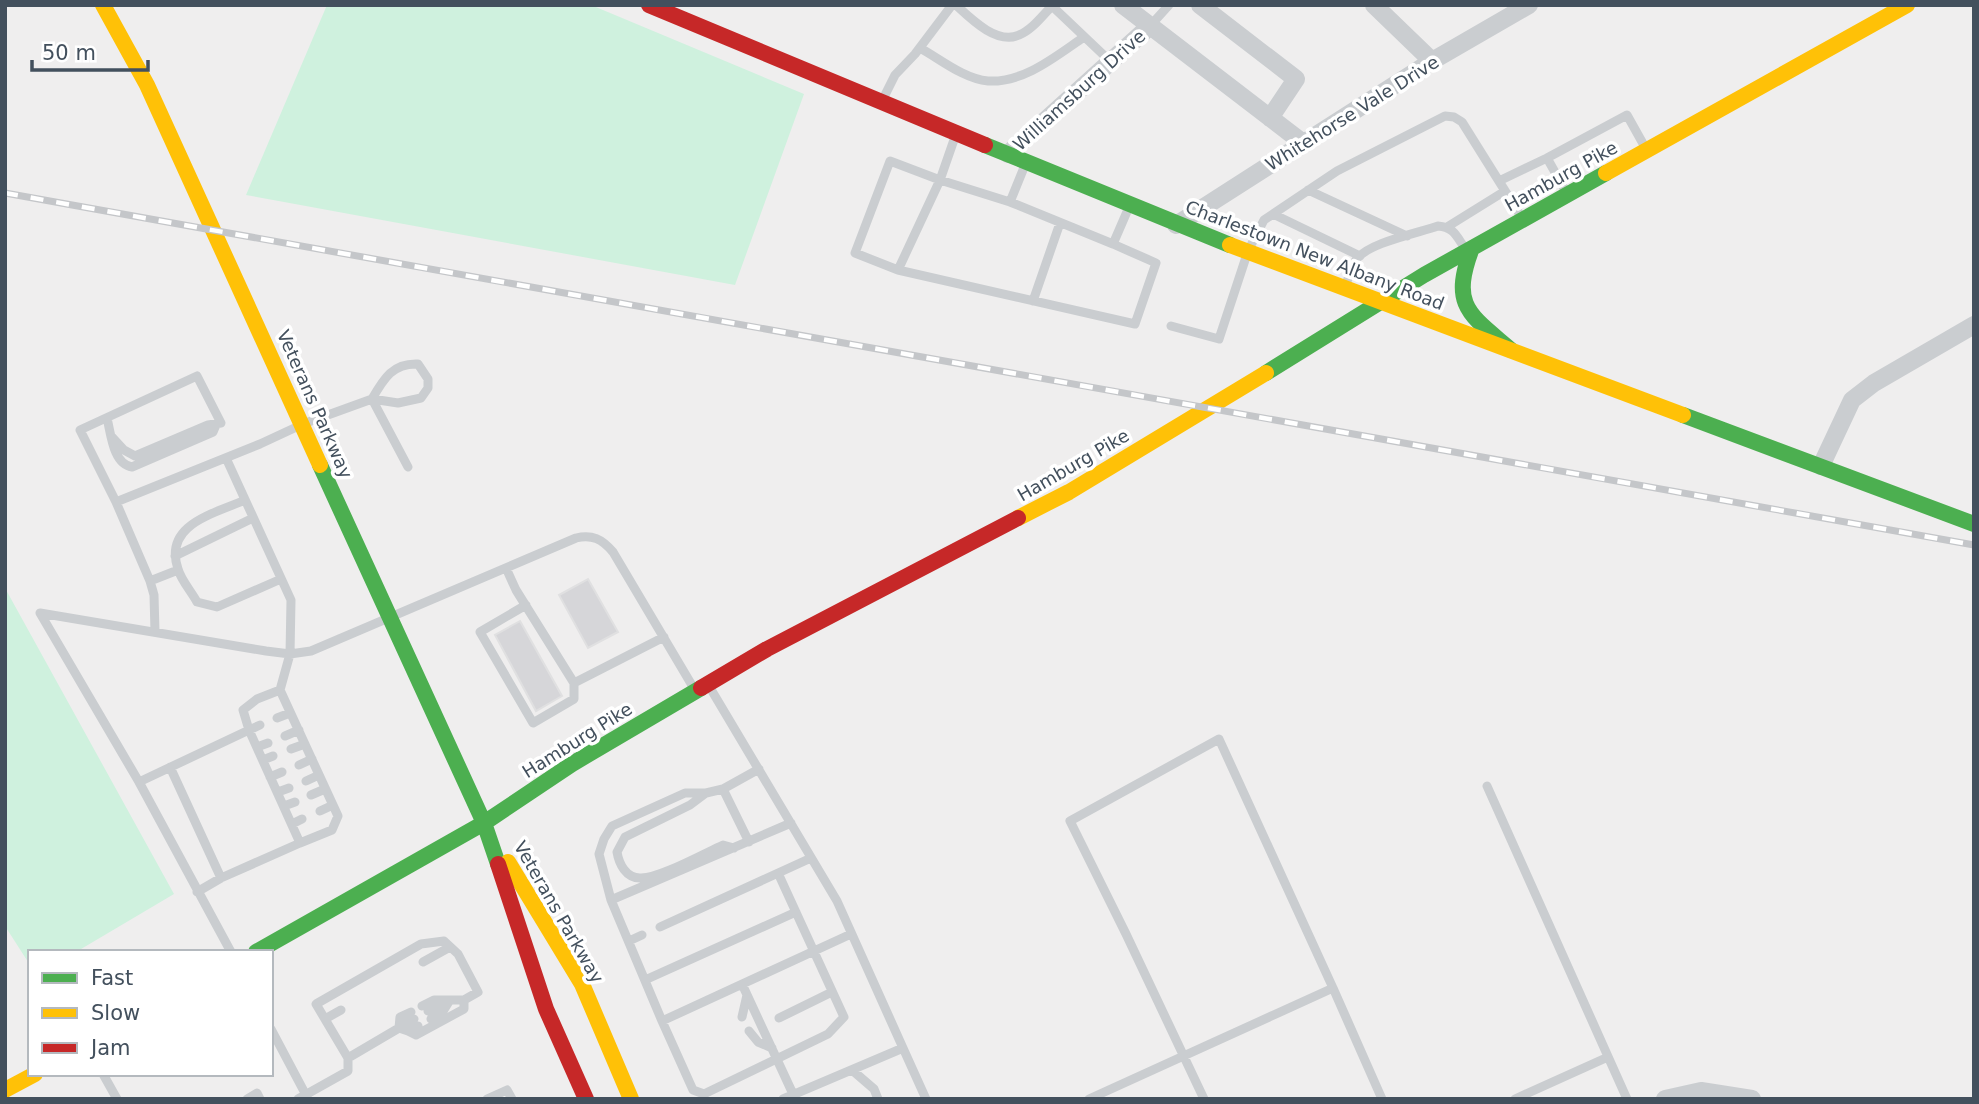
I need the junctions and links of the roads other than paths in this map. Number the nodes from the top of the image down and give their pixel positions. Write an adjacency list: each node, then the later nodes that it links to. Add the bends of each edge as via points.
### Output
1 (103, 5): 49 (main road, Veterans Parkway, via 148,85)
2 (649, 5): 15 (main road, Charlestown New Albany Road)
3 (954, 5): 11 (lane, via 977,24 1001,36 1016,37 1052,6); 12 (lane)
4 (1123, 5): 10 (street, Williamsburg Drive)
5 (1168, 5): 10 (lane)
6 (1200, 5): 16 (street, via 1296,79)
7 (1374, 5): 13 (street)
8 (1529, 5): 13 (street, Whitehorse Vale Drive)
9 (1907, 5): 19 (main road, Hamburg Pike)
10 (1150, 26): 14 (street, Williamsburg Drive); 16 (street, Williamsburg Drive)
11 (1084, 37): 12 (lane, via 1025,74 987,81); 14 (lane)
12 (920, 48): 15 (lane, via 895,75)
13 (1432, 61): 18 (street, Whitehorse Vale Drive)
14 (1111, 62): 20 (street, Williamsburg Drive)
15 (882, 101): 17 (main road, Charlestown New Albany Road)
16 (1270, 118): 18 (street, Williamsburg Drive)
17 (957, 132): 20 (main road, Charlestown New Albany Road); 23 (lane)
18 (1303, 143): 33 (street, Whitehorse Vale Drive)
19 (1647, 150): 21 (lane, via 1627,114); 27 (main road, Hamburg Pike)
20 (1008, 154): 22 (main road, Charlestown New Albany Road)
21 (1546, 158): 24 (lane); 27 (lane)
22 (1027, 162): 28 (lane); 29 (main road, Charlestown New Albany Road)
23 (940, 180): 28 (lane); 40 (lane); 40 (lane, via 890,162 855,253)
24 (1499, 181): 25 (lane, via 1462,122 1445,116); 26 (lane)
25 (1308, 190): 30 (lane); 35 (lane)
26 (1505, 191): 31 (lane); 34 (lane)
27 (1568, 195): 31 (main road, Hamburg Pike)
28 (1010, 202): 32 (lane)
29 (1130, 205): 33 (main road, Charlestown New Albany Road); 36 (lane)
30 (1273, 214): 38 (lane, via 1264,220); 39 (lane)
31 (1523, 220): 37 (main road, Hamburg Pike)
32 (1060, 223): 36 (lane); 42 (lane)
33 (1176, 225): 38 (main road, Charlestown New Albany Road)
34 (1447, 226): 35 (lane); 37 (lane)
35 (1407, 236): 39 (lane)
36 (1113, 244): 42 (lane, via 1156,263 1135,324)
37 (1469, 250): 43 (main road, Hamburg Pike); 46 (main road, via 1461,275 1461,301)
38 (1248, 251): 41 (main road, Charlestown New Albany Road); 45 (lane, via 1219,339)
39 (1360, 256): 41 (lane)
40 (898, 270): 42 (lane)
41 (1345, 288): 43 (main road, Charlestown New Albany Road)
42 (1033, 301)
43 (1384, 302): 46 (main road, Charlestown New Albany Road); 68 (main road, Hamburg Pike, via 1069,492 767,649)
44 (1974, 325): 51 (street, via 1852,400)
45 (1171, 326)
46 (1511, 350): 51 (main road, Charlestown New Albany Road)
47 (372, 399): 47 (lane, via 398,403 421,398 428,379 418,364 405,364 384,377); 49 (lane); 52 (lane)
48 (107, 418): 48 (lane, via 112,437 135,456 218,424 197,376); 54 (lane, via 80,430)
49 (303, 424): 50 (lane); 63 (main road, Veterans Parkway)
50 (226, 458): 53 (lane); 54 (lane)
51 (1821, 466): 56 (main road, Charlestown New Albany Road)
52 (408, 467)
53 (245, 500): 55 (lane); 57 (lane, via 183,529)
54 (116, 502): 61 (lane)
55 (253, 518): 57 (lane); 60 (lane)
56 (1974, 524)
57 (175, 556): 59 (lane)
58 (506, 568): 62 (lane); 63 (lane); 65 (lane, via 576,538 600,539 613,552)
59 (178, 570): 60 (lane, via 197,602 217,607); 61 (lane)
60 (281, 579): 66 (lane, via 291,600)
61 (150, 581): 64 (lane)
62 (526, 605): 67 (lane); 67 (lane, via 480,632 533,723 574,699)
63 (390, 617): 66 (lane, via 311,651); 103 (main road, Veterans Parkway)
64 (155, 632): 66 (lane); 90 (lane, via 40,612)
65 (664, 637): 67 (lane); 68 (lane)
66 (290, 654): 69 (lane)
67 (574, 683)
68 (702, 688): 85 (lane); 103 (main road, Hamburg Pike, via 572,764)
69 (280, 690): 70 (lane); 73 (lane, via 243,710)
70 (290, 713): 71 (lane); 74 (lane)
71 (277, 718)
72 (260, 725): 73 (lane)
73 (249, 730): 78 (lane); 84 (lane)
74 (299, 730): 75 (lane); 77 (lane)
75 (285, 736)
76 (268, 743): 78 (lane)
77 (305, 744): 79 (lane); 81 (lane)
78 (257, 747): 82 (lane)
79 (291, 749)
80 (273, 756): 82 (lane)
81 (312, 759): 83 (lane); 87 (lane)
82 (263, 760): 88 (lane)
83 (299, 765)
84 (170, 767): 90 (lane); 111 (lane)
85 (759, 769): 94 (lane); 104 (lane)
86 (282, 772): 88 (lane)
87 (319, 775): 89 (lane); 93 (lane)
88 (271, 777): 95 (lane)
89 (306, 781)
90 (139, 782): 112 (lane)
91 (1487, 786): 143 (lane)
92 (289, 788): 95 (lane)
93 (325, 789): 97 (lane); 99 (lane)
94 (723, 789): 96 (lane); 106 (lane)
95 (278, 792): 100 (lane)
96 (706, 793): 108 (lane, via 625,837 617,852 619,864 639,879 723,845); 113 (lane, via 685,793 612,826 599,854)
97 (311, 795)
98 (295, 802): 100 (lane)
99 (333, 805): 101 (lane); 107 (lane, via 338,816 332,830)
100 (284, 806): 105 (lane)
101 (320, 811)
102 (302, 819): 105 (lane)
103 (484, 823): 121 (main road, Hamburg Pike); 157 (main road, Veterans Parkway, via 546,1009); 158 (main road, Veterans Parkway, via 582,984)
104 (791, 823): 106 (lane); 109 (lane)
105 (292, 824): 107 (lane)
106 (750, 842): 108 (lane)
107 (300, 843): 111 (lane)
108 (734, 848): 113 (lane)
109 (811, 858): 110 (lane); 116 (lane)
110 (778, 873): 114 (lane); 115 (lane)
111 (221, 878): 112 (lane)
112 (198, 892): 120 (lane)
113 (611, 900): 118 (lane)
114 (796, 912): 122 (lane); 124 (lane)
115 (660, 927)
116 (851, 934): 122 (lane); 141 (lane)
117 (642, 935): 118 (lane)
118 (629, 941): 124 (lane)
119 (450, 947): 123 (lane); 130 (lane, via 478,992); 134 (lane, via 444,941 421,944 316,1004)
120 (230, 950)
121 (260, 950)
122 (814, 951): 125 (lane); 127 (lane)
123 (423, 962)
124 (645, 980): 136 (lane)
125 (742, 984): 128 (lane); 136 (lane)
126 (1333, 988): 142 (lane); 142 (lane, via 1219,739 1070,821); 164 (lane)
127 (832, 992): 133 (lane); 145 (lane, via 844,1017 828,1034)
128 (747, 995): 132 (lane); 140 (lane)
129 (450, 1000): 129 (lane, via 442,1013 427,1012 434,1000); 130 (lane)
130 (464, 1000): 137 (lane, via 464,1009 416,1035)
131 (341, 1010): 134 (lane)
132 (742, 1017)
133 (779, 1018)
134 (325, 1019): 144 (lane)
135 (414, 1019): 137 (lane)
136 (662, 1021): 145 (lane, via 693,1090 704,1094)
137 (403, 1030): 144 (lane)
138 (748, 1031): 140 (lane)
139 (273, 1032): 151 (lane)
140 (772, 1048): 145 (lane)
141 (903, 1048): 146 (lane); 161 (lane)
142 (1184, 1057): 162 (lane); 163 (lane)
143 (1608, 1057): 165 (lane); 166 (lane)
144 (348, 1058): 151 (lane, via 348,1071)
145 (777, 1058): 150 (lane)
146 (852, 1070): 150 (lane); 160 (lane, via 874,1089)
147 (31, 1076): 149 (main road)
148 (104, 1076): 152 (lane)
149 (5, 1090)
150 (793, 1094): 159 (lane)
151 (304, 1097)
152 (117, 1099)
153 (247, 1099): 154 (lane, via 257,1093)
154 (260, 1099)
155 (487, 1099): 156 (lane, via 507,1090)
156 (512, 1099)
157 (586, 1099)
158 (631, 1099)
159 (783, 1099)
160 (878, 1099)
161 (926, 1099)
162 (1089, 1099)
163 (1204, 1099)
164 (1382, 1099)
165 (1515, 1099)
166 (1627, 1099)
167 (1665, 1099): 168 (street, via 1701,1091)
168 (1752, 1099)

